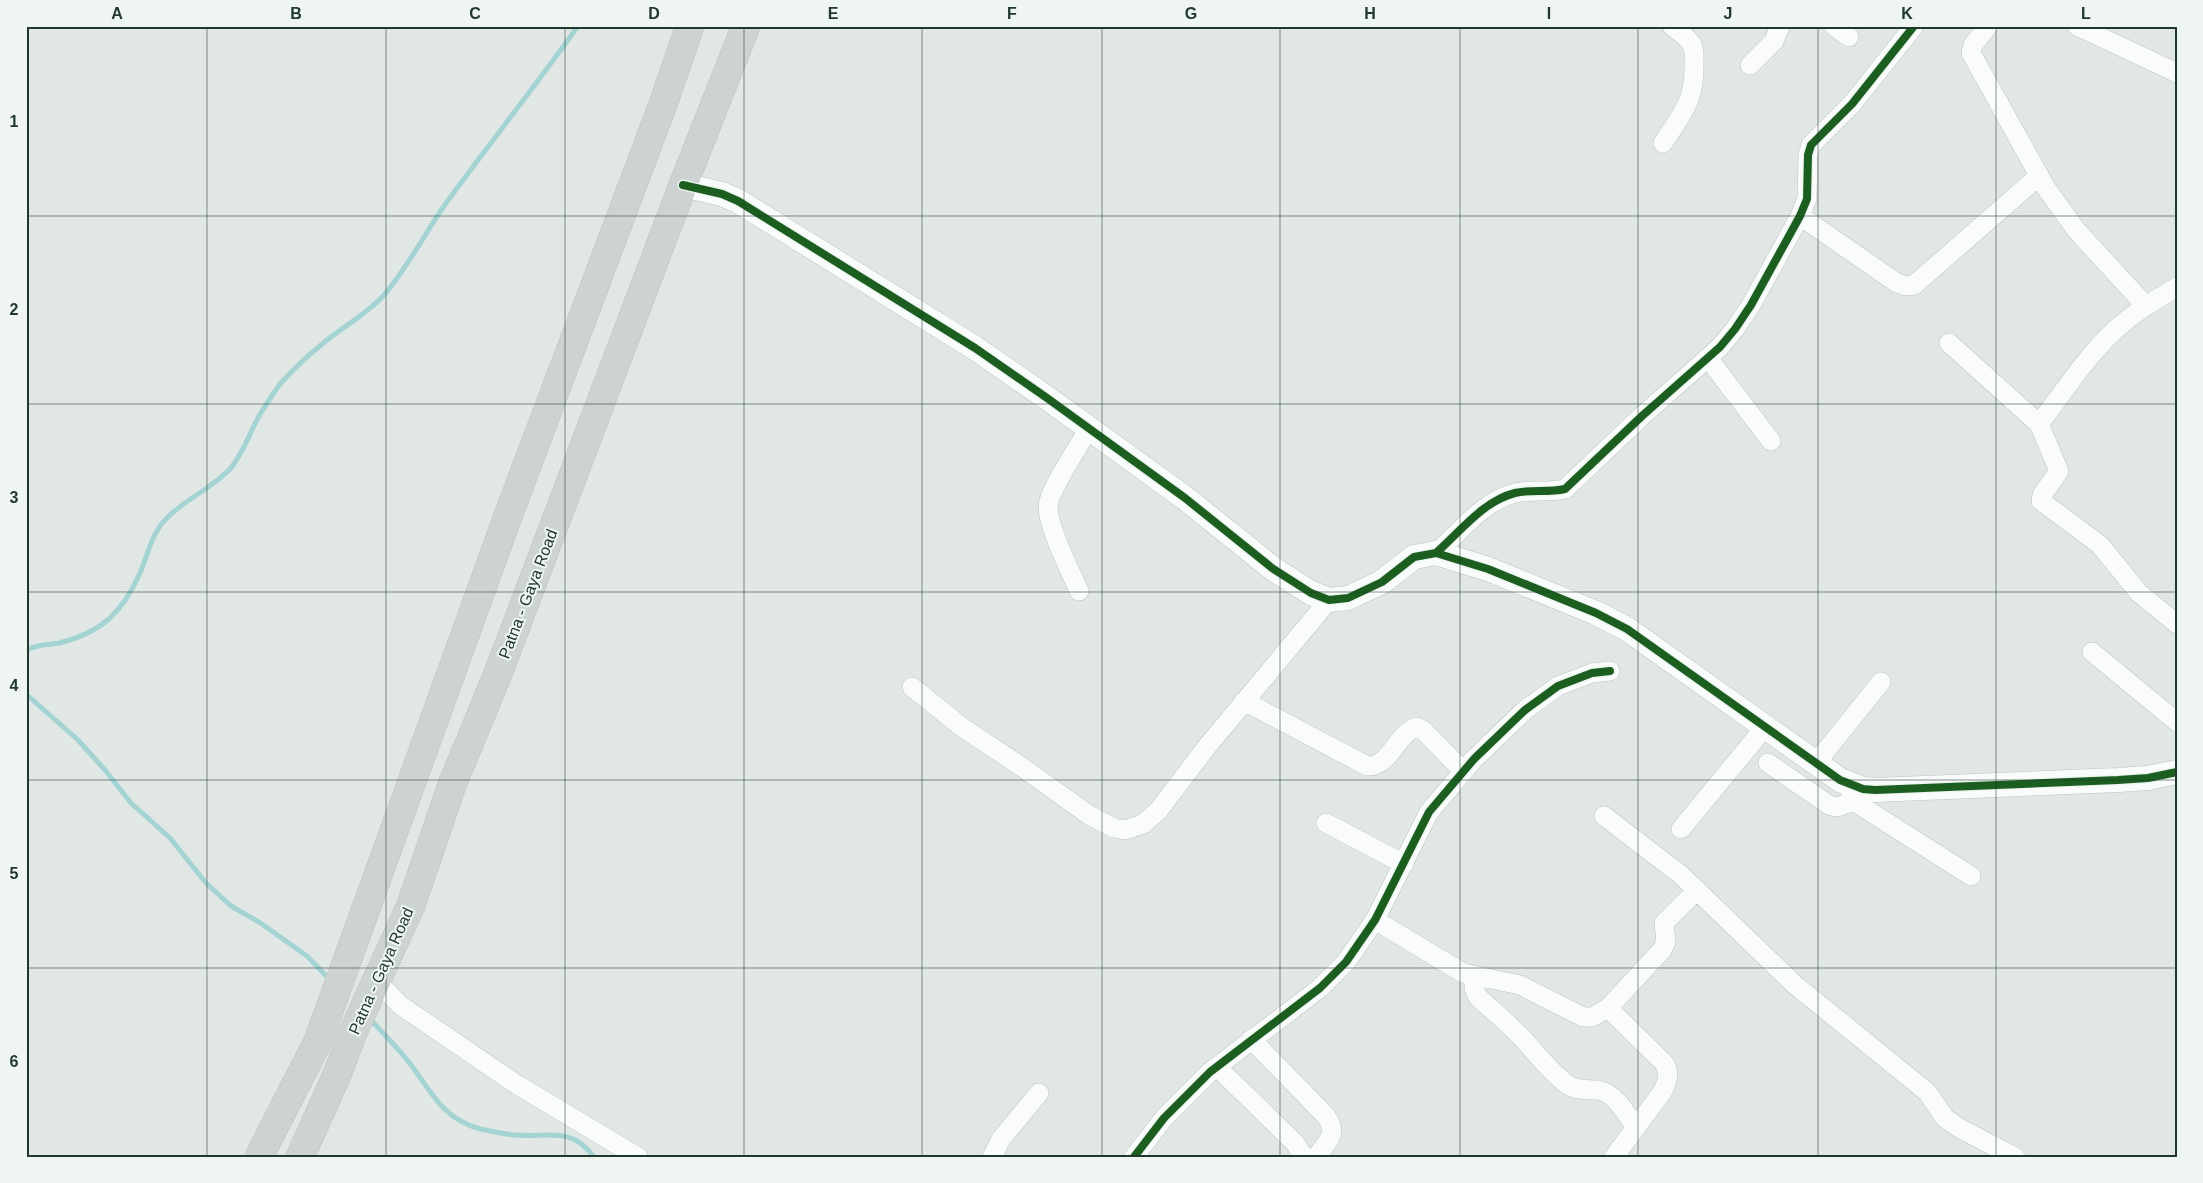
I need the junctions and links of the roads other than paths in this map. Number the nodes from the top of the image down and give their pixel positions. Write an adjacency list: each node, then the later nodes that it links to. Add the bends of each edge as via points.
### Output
1 (690, 26): 51 (main road, via 318,1041)
2 (746, 26): 12 (main road, Patna - Gaya Road)
3 (1672, 26): 10 (street, via 1692,45 1693,90)
4 (1780, 26): 8 (street, via 1774,41)
5 (1914, 26): 13 (street, via 1852,104 1810,145 1807,198)
6 (1988, 26): 11 (street, via 1973,45 1971,53)
7 (2077, 26): 9 (street)
8 (1750, 65)
9 (2177, 73)
10 (1663, 143)
11 (2039, 176): 13 (street, via 1914,285 1897,283); 15 (street, via 2077,231)
12 (683, 185): 19 (street, via 738,201 974,348); 45 (main road, Patna - Gaya Road, via 499,672 452,785 411,905)
13 (1800, 216): 17 (street, via 1751,305)
14 (2177, 287): 15 (street)
15 (2146, 306): 18 (street, via 2097,349)
16 (1949, 343): 18 (street)
17 (1708, 358): 20 (street); 21 (street, via 1565,489 1500,497)
18 (2039, 424): 24 (street, via 2059,470 2040,501 2100,545 2139,593)
19 (1089, 428): 22 (street, via 1054,489 1048,506 1054,530); 23 (street, via 1185,498 1272,568 1311,593)
20 (1771, 441)
21 (1436, 553): 23 (street, via 1414,557 1382,582 1355,596); 31 (street, via 1488,569 1607,618)
22 (1079, 591)
23 (1329, 600): 29 (street)
24 (2177, 624)
25 (2092, 652): 30 (street)
26 (1610, 671): 34 (street, via 1574,679 1544,695)
27 (1881, 682): 33 (street)
28 (912, 687): 29 (street, via 963,728 1089,815 1124,830 1143,824 1158,811)
29 (1244, 702): 34 (street, via 1366,766 1382,762 1407,732 1418,727)
30 (2177, 722)
31 (1765, 727): 33 (street); 39 (street)
32 (1768, 763): 36 (street, via 1836,808)
33 (1816, 763): 36 (street)
34 (1463, 771): 40 (street, via 1429,812)
35 (2177, 772): 36 (street, via 2148,778 1875,790)
36 (1857, 794): 41 (street)
37 (1604, 816): 42 (street)
38 (1326, 823): 40 (street)
39 (1681, 829)
40 (1404, 864): 43 (street)
41 (1971, 876)
42 (1697, 890): 46 (street, via 1664,923 1666,942 1662,950); 59 (street, via 1794,984 1927,1092 1945,1118)
43 (1375, 920): 44 (street, via 1455,969); 47 (street, via 1333,977)
44 (1474, 976): 46 (street, via 1520,985 1583,1017 1592,1017); 50 (street, via 1477,996 1512,1027 1559,1077 1580,1090 1601,1090 1612,1097)
45 (377, 981): 52 (main road, Patna - Gaya Road); 53 (street, via 400,1005 494,1070)
46 (1608, 1008): 50 (street, via 1668,1069 1663,1091)
47 (1251, 1039): 48 (street); 57 (street, via 1332,1124 1332,1133)
48 (1217, 1066): 55 (street, via 1164,1118); 56 (street, via 1295,1143)
49 (1039, 1093): 54 (street, via 1001,1139)
50 (1636, 1128): 58 (street)
51 (260, 1157)
52 (300, 1157)
53 (638, 1157)
54 (992, 1157)
55 (1134, 1157)
56 (1304, 1157)
57 (1316, 1157)
58 (1614, 1157)
59 (2015, 1157)

